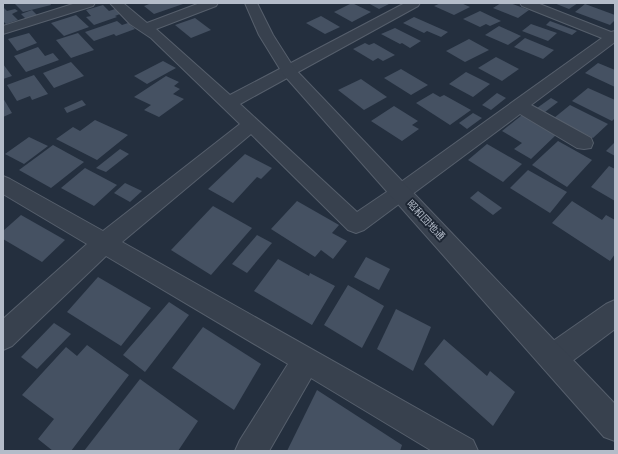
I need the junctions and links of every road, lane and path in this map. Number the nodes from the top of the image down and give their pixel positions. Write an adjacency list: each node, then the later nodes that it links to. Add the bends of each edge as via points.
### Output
1 (89, 3): 8 (street)
2 (116, 3): 7 (street)
3 (212, 3): 7 (street)
4 (251, 3): 10 (street, 昭和団地通, via 266,35)
5 (414, 3): 10 (street)
6 (526, 3): 9 (street)
7 (144, 28): 11 (street, via 156,35)
8 (3, 30)
9 (614, 36): 12 (street)
10 (288, 71): 11 (street); 16 (street, 昭和団地通)
11 (229, 103): 13 (street)
12 (519, 106): 14 (street); 16 (street)
13 (252, 124): 16 (street, via 356,224); 17 (street)
14 (584, 143)
15 (3, 184): 17 (street)
16 (401, 193): 20 (street, 昭和団地通)
17 (104, 243): 19 (street); 21 (street)
18 (615, 312): 20 (street)
19 (3, 337)
20 (553, 358): 22 (street, 昭和団地通)
21 (306, 362): 23 (street); 24 (street)
22 (615, 426)
23 (251, 451)
24 (462, 451)

